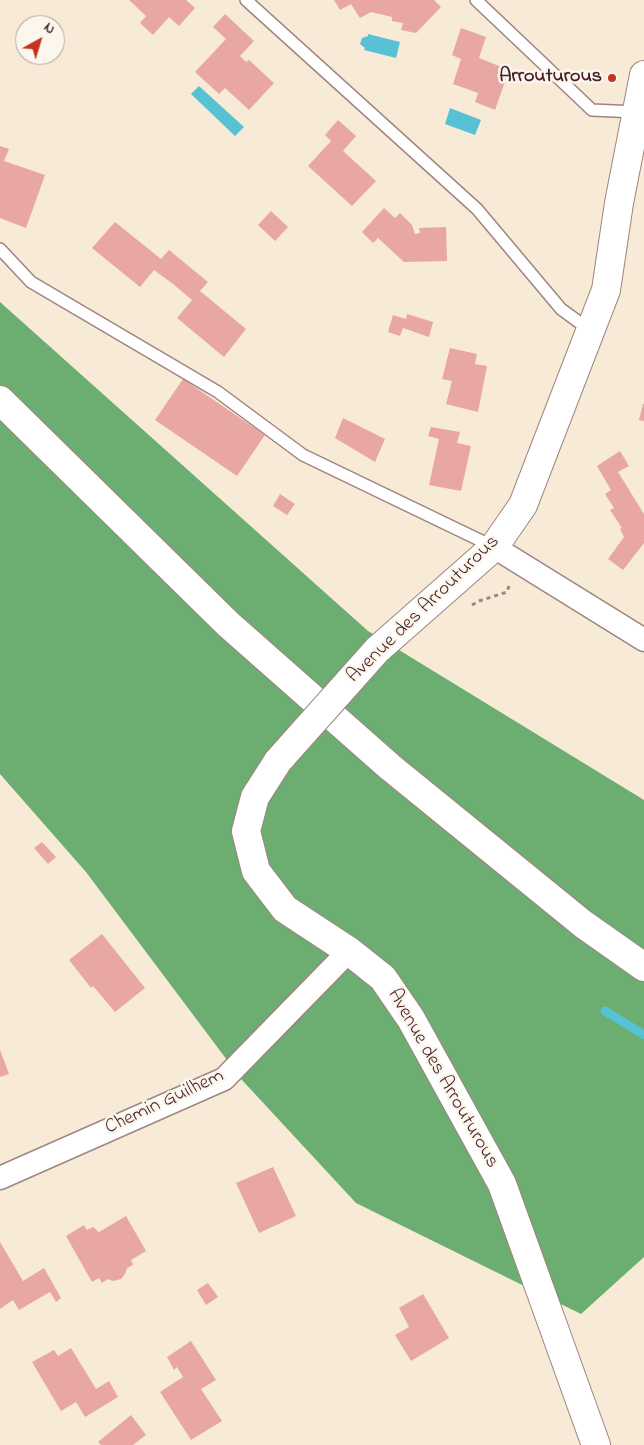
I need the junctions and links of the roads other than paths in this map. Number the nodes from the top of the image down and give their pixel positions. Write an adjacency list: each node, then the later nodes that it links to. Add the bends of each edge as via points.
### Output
1 (246, 0): 6 (lane, via 477,209 561,309)
2 (476, 0): 4 (lane, via 592,110)
3 (644, 75): 4 (street, Avenue des Arrouturous)
4 (640, 113): 6 (street, Avenue des Arrouturous, via 619,203 606,290)
5 (0, 249): 8 (lane, via 31,282 218,392 303,455)
6 (591, 331): 8 (street, Avenue des Arrouturous, via 523,505)
7 (0, 400): 11 (street, via 228,624 390,767 583,924)
8 (494, 547): 9 (street); 10 (street, Avenue des Arrouturous, bridge, via 377,650 278,761 255,796 246,831 256,872 285,909)
9 (644, 640)
10 (349, 951): 12 (street, Chemin Guilhem, via 224,1079); 13 (street, Avenue des Arrouturous, via 383,978 411,1019 502,1184)
11 (644, 967)
12 (0, 1178)
13 (596, 1445)

